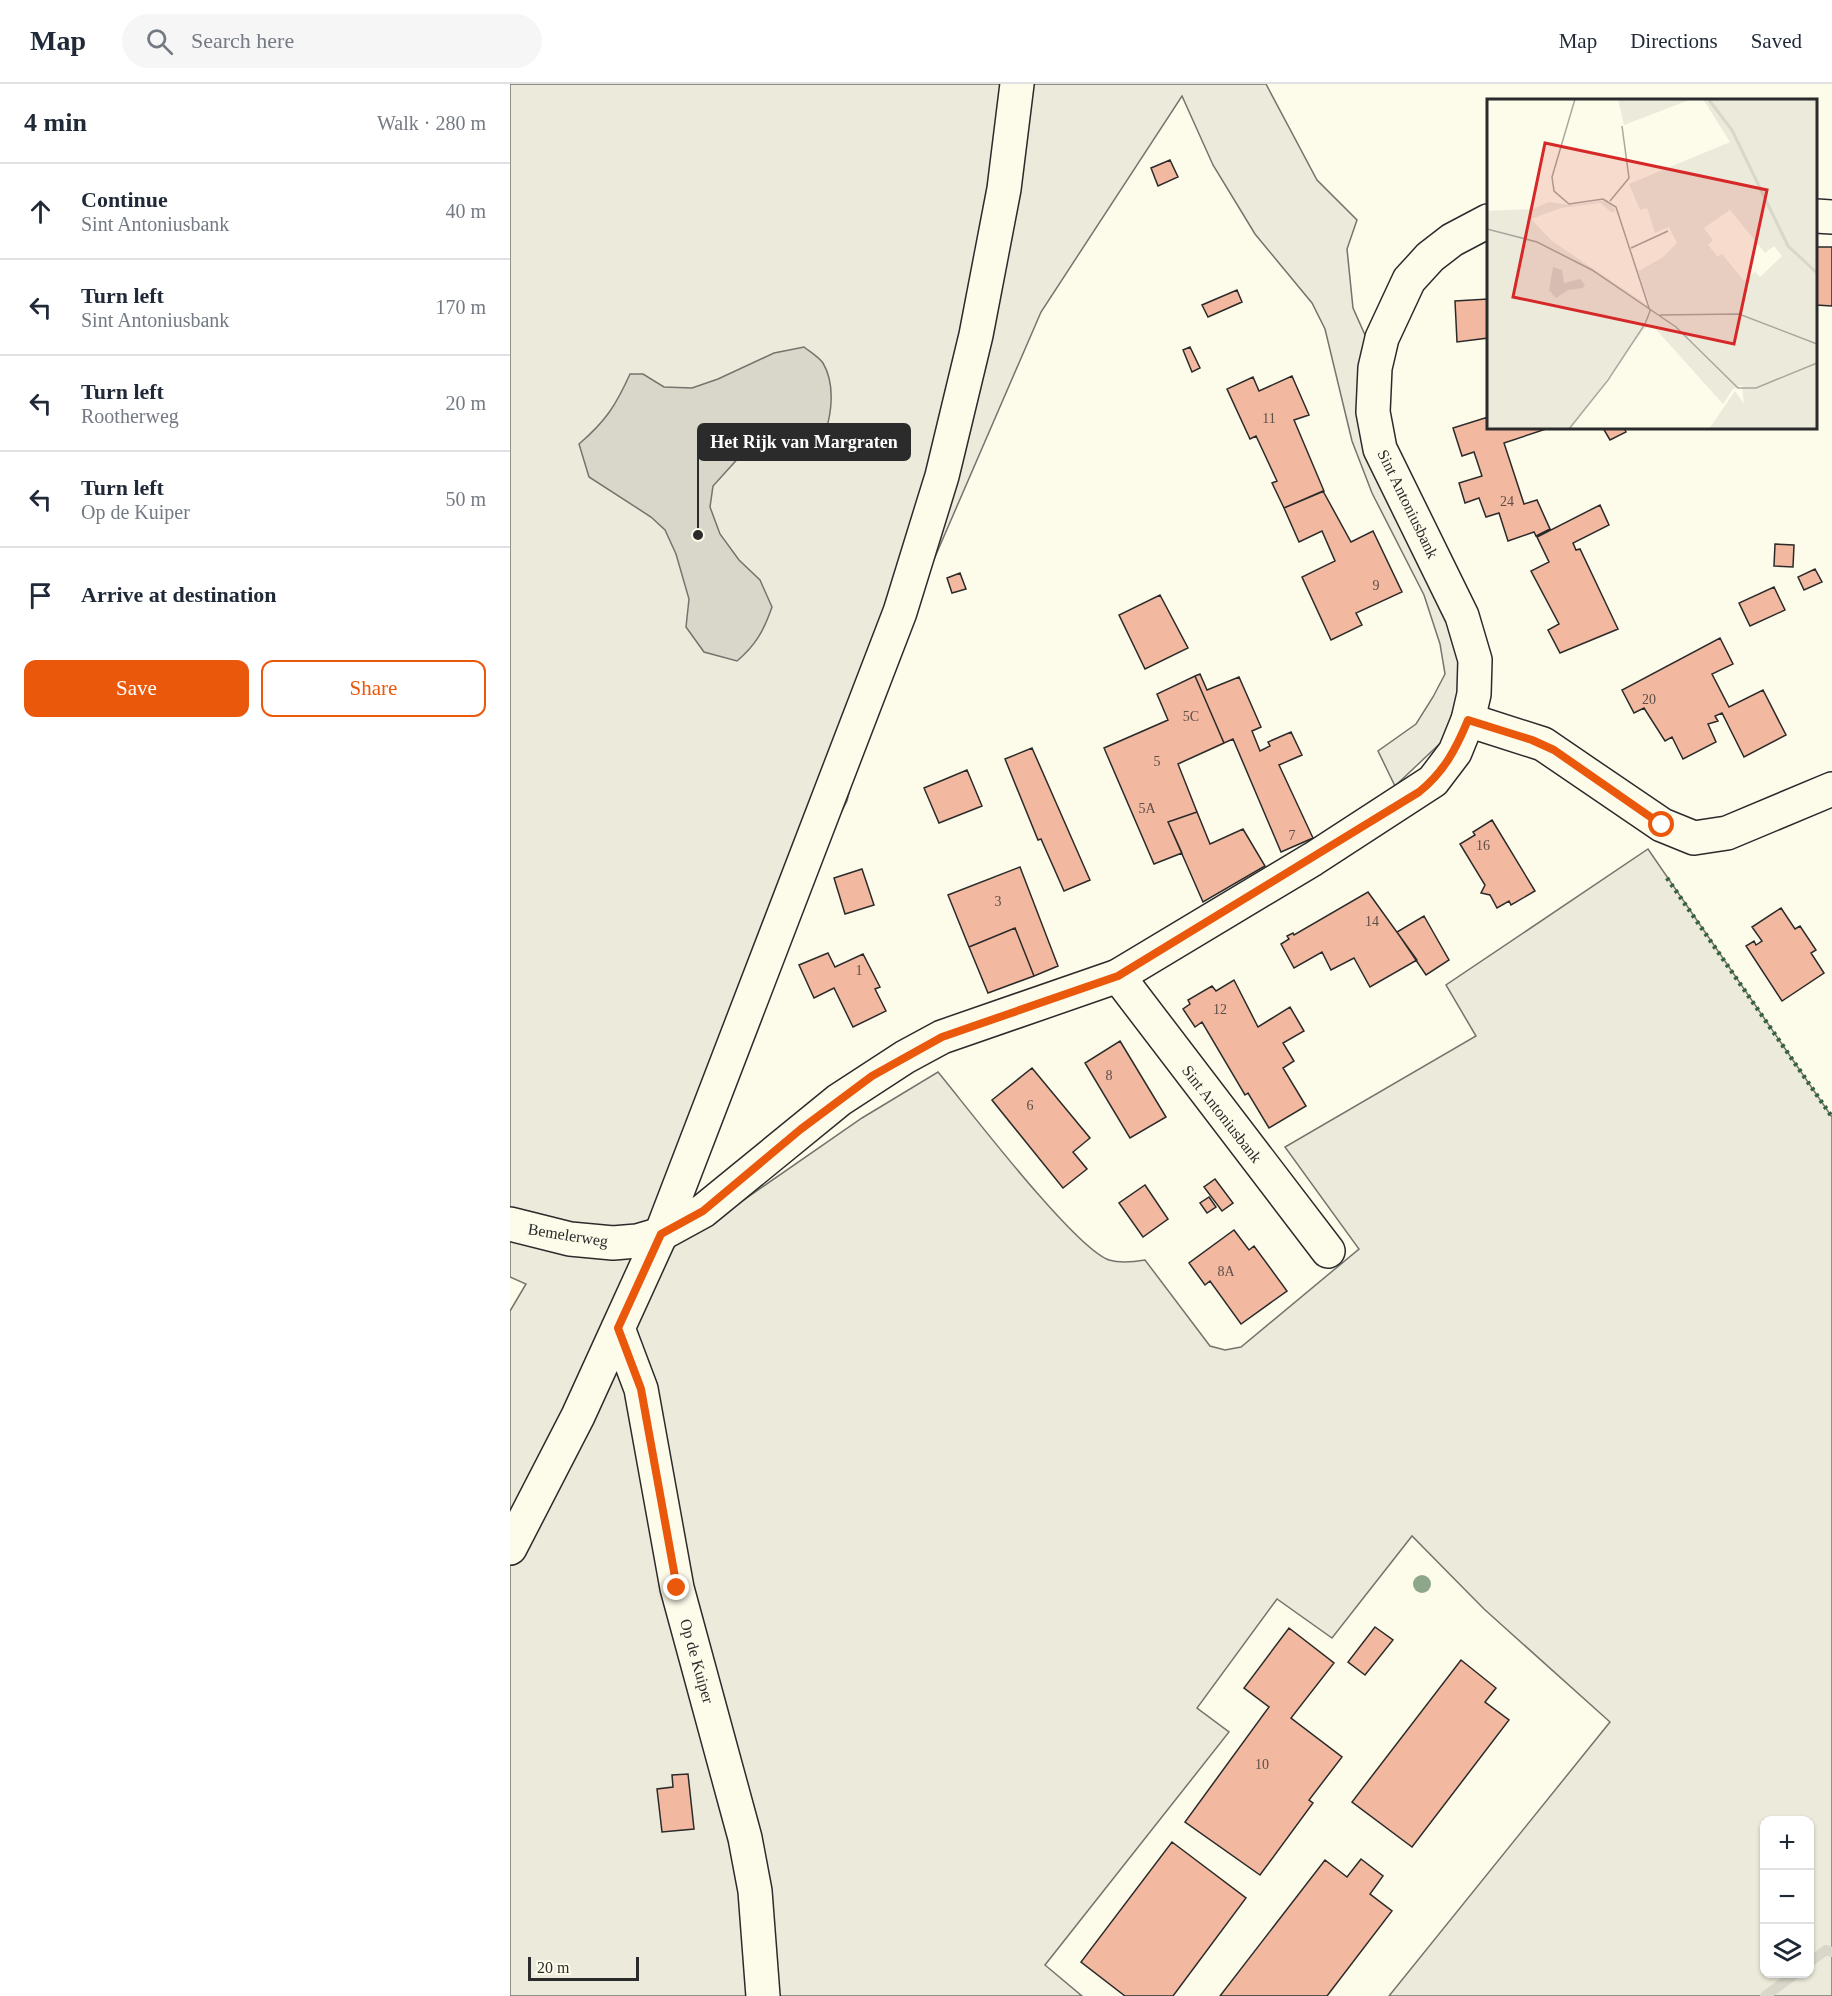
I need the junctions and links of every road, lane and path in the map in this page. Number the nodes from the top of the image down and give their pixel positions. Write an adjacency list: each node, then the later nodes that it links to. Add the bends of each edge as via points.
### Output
1 (1017, 84): 9 (street, via 990,268 962,398 922,546 871,691)
2 (1817, 216): 3 (street)
3 (1832, 217)
4 (1487, 222): 5 (street, Sint Antoniusbank, via 1452,240 1409,280 1382,338 1373,388 1380,448 1469,633 1475,677)
5 (1468, 720): 6 (street, via 1543,744 1662,825 1694,838 1727,833); 7 (street, Sint Antoniusbank, via 1455,752 1433,781 1419,792)
6 (1832, 789)
7 (1118, 976): 9 (street, Sint Antoniusbank, via 942,1037 905,1057 839,1100 703,1211); 10 (street, Sint Antoniusbank)
8 (510, 1224): 9 (street, Bemelerweg, via 570,1239 613,1243)
9 (661, 1234): 11 (street)
10 (1328, 1251)
11 (618, 1328): 12 (street); 13 (street, Op de Kuiper, via 641,1389 677,1588 745,1838 755,1891)
12 (510, 1548)
13 (763, 1996)

